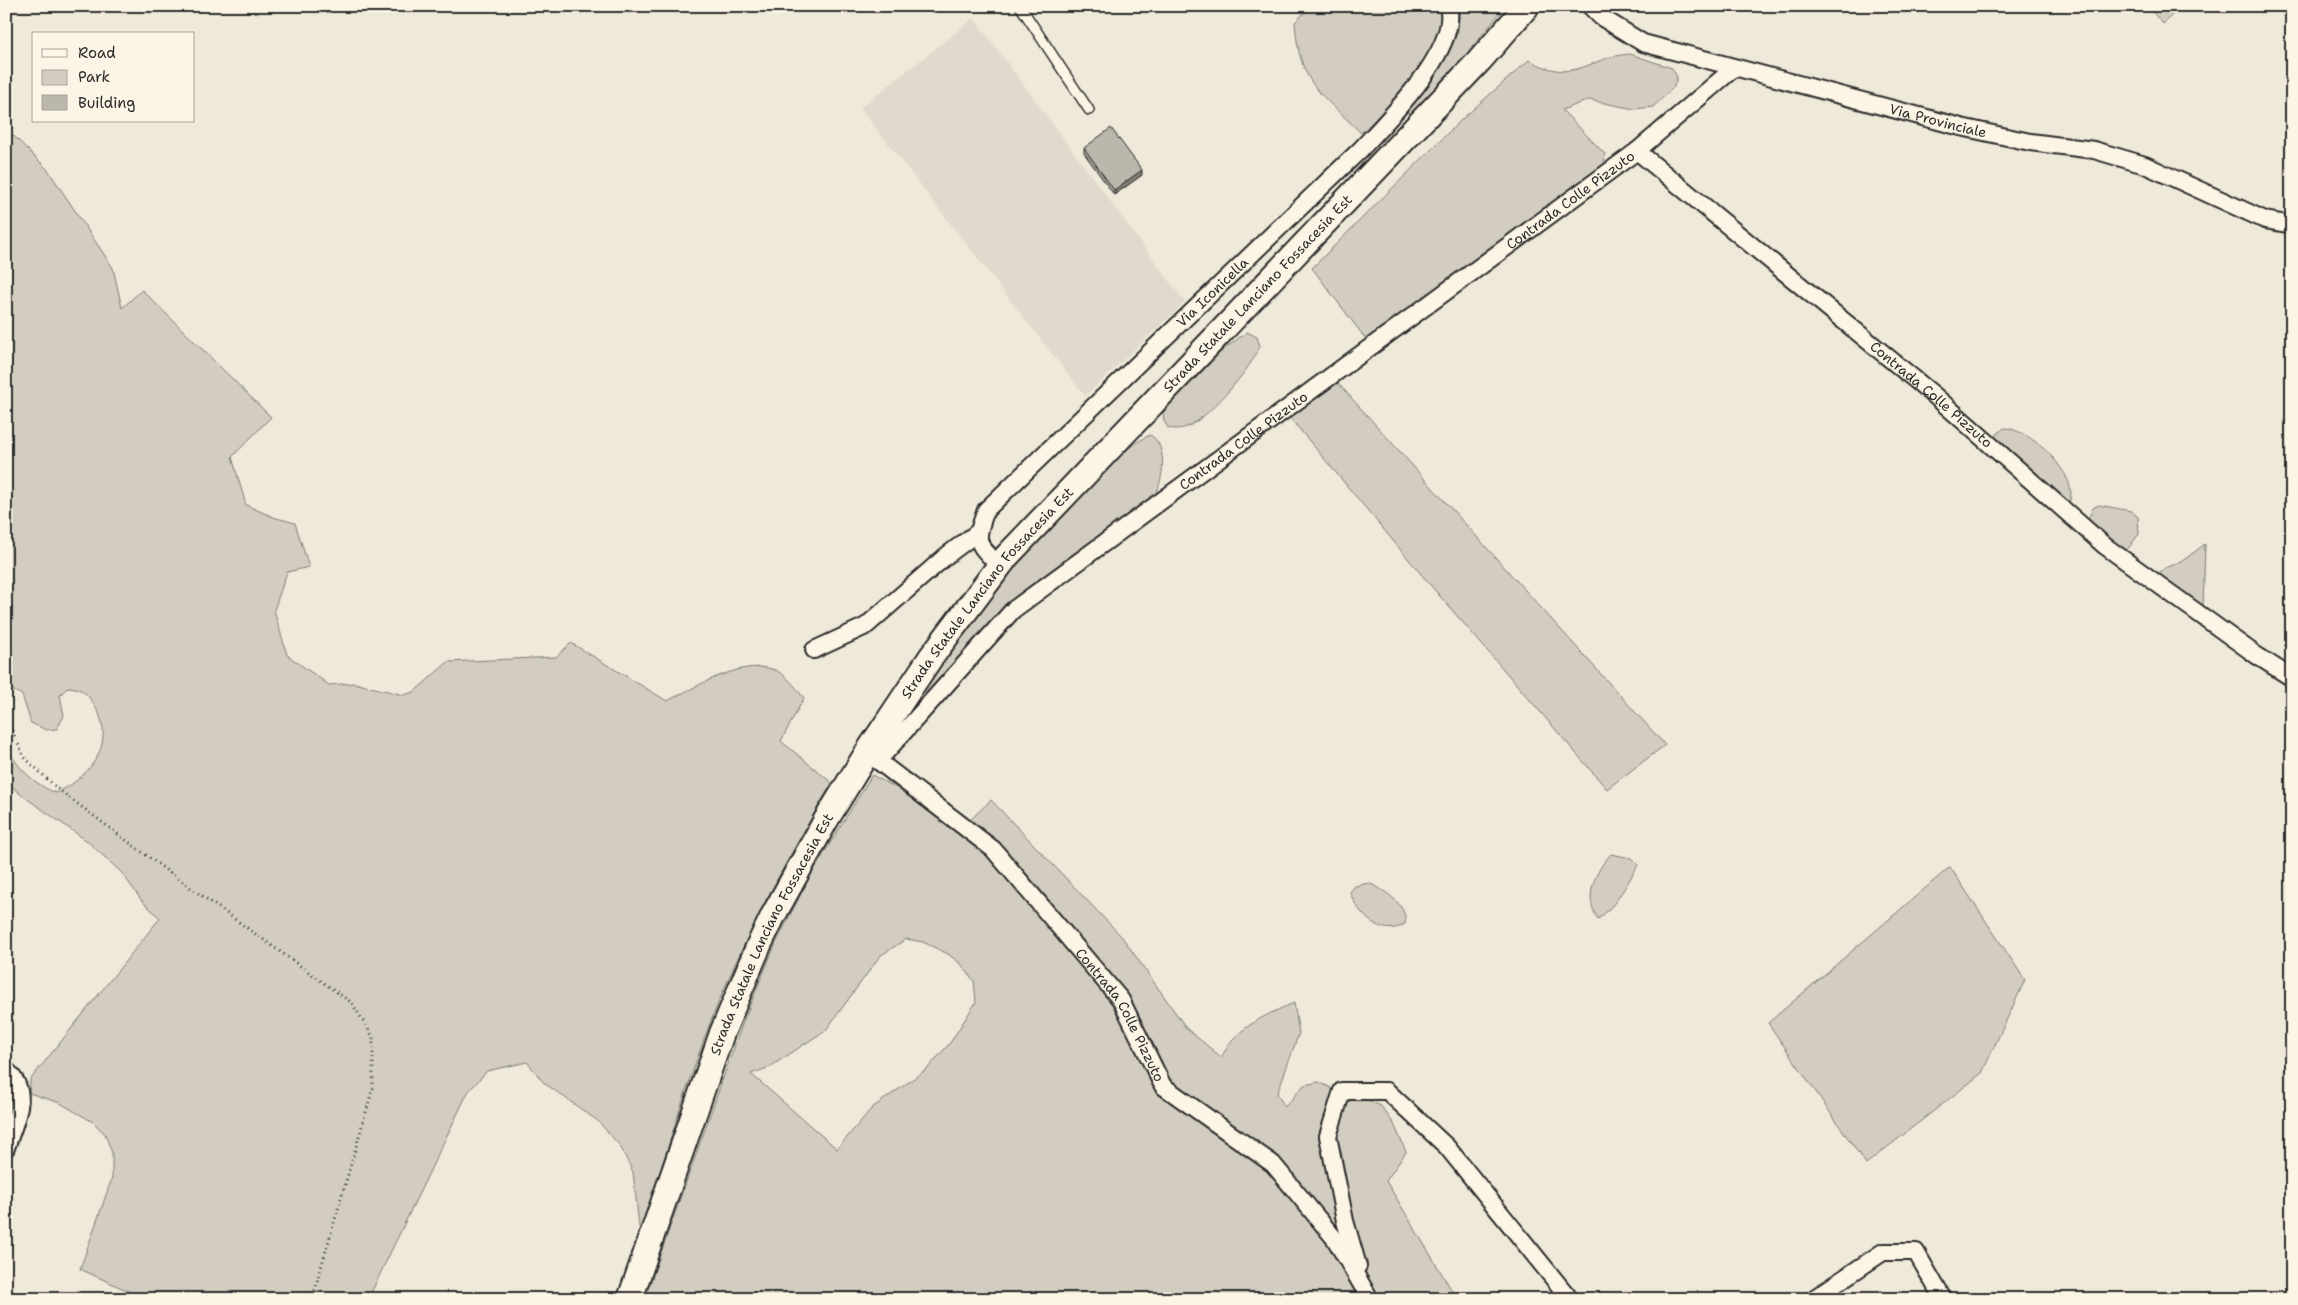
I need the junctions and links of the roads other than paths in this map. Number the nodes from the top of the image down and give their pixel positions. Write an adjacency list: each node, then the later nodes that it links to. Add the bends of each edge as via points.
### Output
1 (1020, 6): 6 (lane)
2 (1448, 6): 9 (street, Via Iconicella, via 1447,33 1436,57 1406,99 1361,149 986,510)
3 (1527, 6): 10 (main road, Strada Statale Lanciano Fossacesia Est, via 1480,60)
4 (1590, 6): 5 (street, Via Provinciale, via 1601,17 1643,43)
5 (1734, 68): 7 (street); 8 (street, Via Provinciale, via 1961,127 2030,142 2094,150 2145,165 2265,220)
6 (1089, 110)
7 (1637, 152): 12 (street, Contrada Colle Pizzuto, via 1935,396 2105,546); 13 (street, Contrada Colle Pizzuto, via 1013,610)
8 (2292, 225)
9 (978, 532): 10 (street, via 981,548); 11 (street, via 866,626)
10 (1000, 566): 13 (main road, Strada Statale Lanciano Fossacesia Est, via 931,657)
11 (814, 650)
12 (2292, 678)
13 (872, 757): 16 (street, Contrada Colle Pizzuto, via 993,849 1121,1000 1163,1086 1273,1164 1335,1239); 17 (main road, Strada Statale Lanciano Fossacesia Est, via 818,835 774,914 729,1016)
14 (6, 1070): 15 (street, via 17,1080 22,1096)
15 (6, 1148)
16 (1368, 1295): 18 (street, via 1345,1221 1328,1136 1342,1091 1387,1091 1447,1147)
17 (630, 1299)
18 (1570, 1299)
19 (1813, 1299): 20 (street, via 1883,1252 1916,1252)
20 (1943, 1299)

